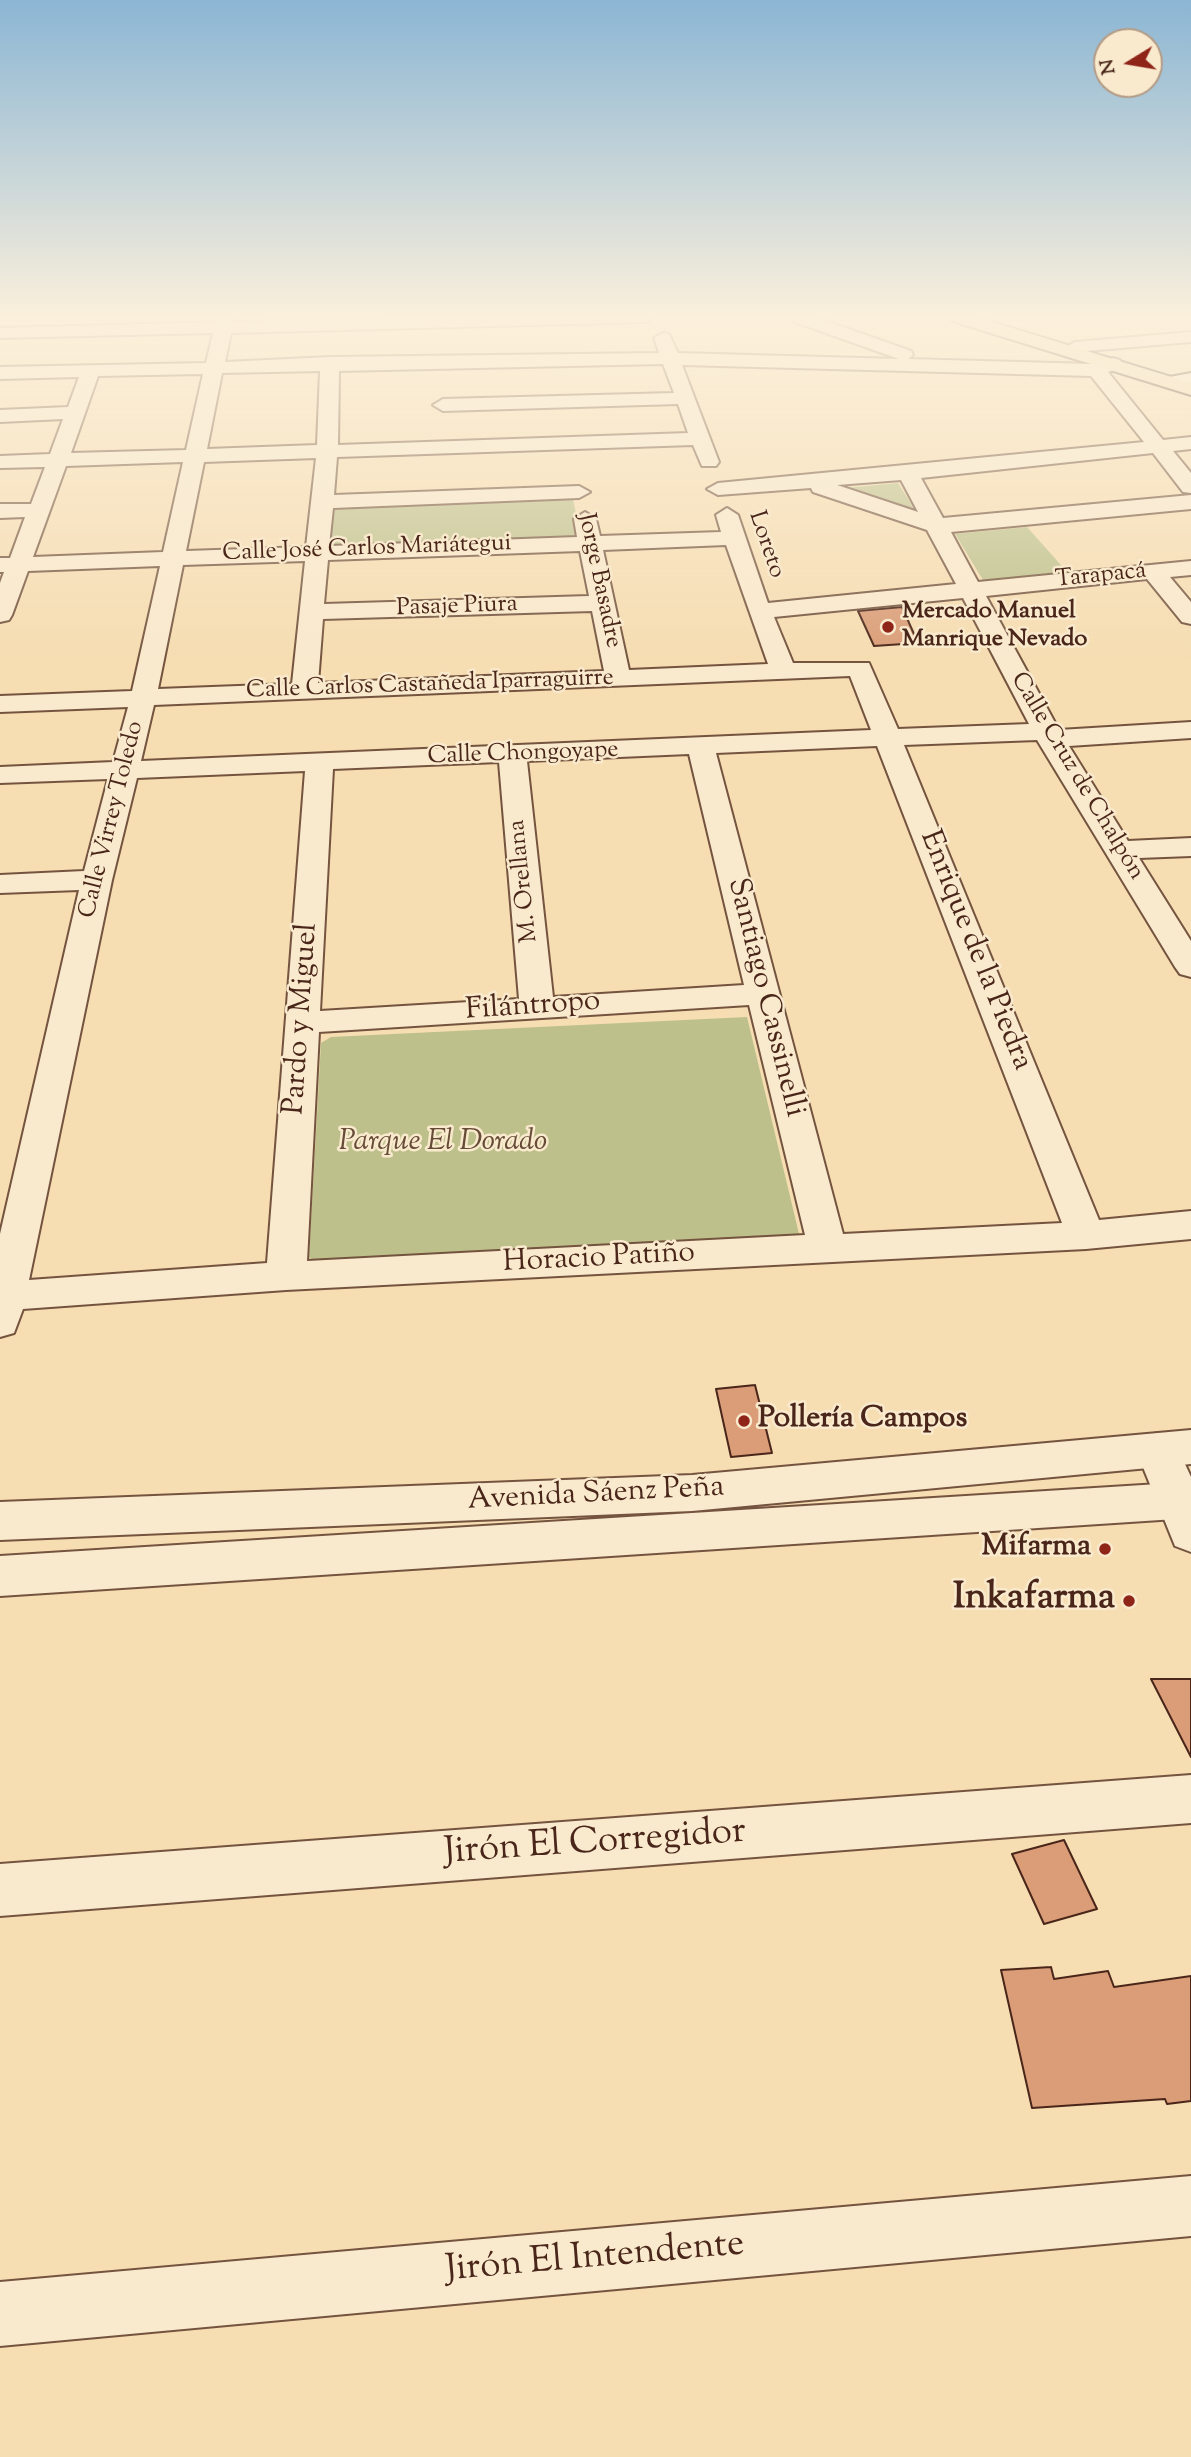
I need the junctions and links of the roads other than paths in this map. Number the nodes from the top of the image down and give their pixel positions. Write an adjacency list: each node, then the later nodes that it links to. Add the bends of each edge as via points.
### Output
1 (68, 432): 14 (street)
2 (199, 432): 13 (street, Calle Virrey Toledo)
3 (328, 432): 12 (street)
4 (445, 432): 11 (street)
5 (698, 432): 7 (street, Loreto)
6 (1148, 432): 10 (street)
7 (701, 439): 9 (street); 19 (street, Loreto)
8 (1191, 443): 10 (street)
9 (568, 444): 11 (street); 20 (street, Jorge Basadre)
10 (1158, 446): 16 (street); 18 (street)
11 (447, 448): 12 (street)
12 (327, 452): 13 (street); 21 (street)
13 (193, 457): 14 (street); 29 (street, Calle Virrey Toledo)
14 (58, 461): 15 (street); 23 (street)
15 (0, 462)
16 (908, 473): 17 (street); 25 (street, Calle Cruz de Chalpón)
17 (806, 482): 19 (street); 25 (street)
18 (1191, 487)
19 (719, 489): 26 (street, Loreto)
20 (579, 492): 21 (street); 27 (street, Jorge Basadre)
21 (323, 502): 28 (street)
22 (1191, 502): 25 (street)
23 (39, 510): 24 (street); 30 (street)
24 (0, 511)
25 (935, 525): 33 (street, Calle Cruz de Chalpón)
26 (735, 538): 27 (street, Calle José Carlos Mariátegui); 35 (street, Loreto)
27 (590, 543): 28 (street, Calle José Carlos Mariátegui); 34 (street, Jorge Basadre)
28 (318, 552): 29 (street, Calle José Carlos Mariátegui); 36 (street)
29 (172, 557): 30 (street, Calle José Carlos Mariátegui); 43 (street, Calle Virrey Toledo)
30 (10, 564): 37 (street)
31 (1191, 568): 32 (street, Tarapacá)
32 (1153, 572): 33 (street, Tarapacá); 38 (street)
33 (969, 590): 35 (street, Tarapacá); 46 (street, Calle Cruz de Chalpón)
34 (602, 603): 36 (street, Pasaje Piura); 41 (street, Jorge Basadre)
35 (759, 611): 40 (street, Loreto)
36 (312, 612): 42 (street)
37 (0, 615)
38 (1191, 617)
39 (860, 668): 40 (street, Calle Carlos Castañeda Iparraguirre); 47 (street, Enrique de la Piedra)
40 (784, 671): 41 (street, Calle Carlos Castañeda Iparraguirre)
41 (618, 678): 42 (street, Calle Carlos Castañeda Iparraguirre)
42 (304, 691): 43 (street, Calle Carlos Castañeda Iparraguirre)
43 (143, 698): 44 (street, Calle Carlos Castañeda Iparraguirre); 51 (street, Calle Virrey Toledo)
44 (0, 704)
45 (1191, 730): 46 (street, Calle Chongoyape)
46 (1048, 735): 47 (street, Calle Chongoyape); 54 (street, Calle Cruz de Chalpón)
47 (891, 740): 48 (street, Calle Chongoyape); 62 (street, Enrique de la Piedra)
48 (701, 748): 49 (street, Calle Chongoyape); 58 (street, Santiago Cassinelli)
49 (512, 755): 50 (street, Calle Chongoyape); 59 (street, M. Orellana)
50 (319, 763): 51 (street, Calle Chongoyape); 60 (street, Pardo y Miguel)
51 (124, 771): 52 (street, Calle Chongoyape); 55 (street, Calle Virrey Toledo)
52 (0, 775)
53 (1191, 847): 54 (street)
54 (1118, 850): 57 (street, Calle Cruz de Chalpón)
55 (97, 880): 56 (street); 65 (street, Calle Virrey Toledo)
56 (0, 884)
57 (1191, 967)
58 (763, 993): 59 (street, Filántropo); 63 (street, Santiago Cassinelli)
59 (537, 1008): 60 (street, Filántropo)
60 (302, 1023): 64 (street, Pardo y Miguel)
61 (1191, 1225): 62 (street, Horacio Patiño)
62 (1086, 1235): 63 (street, Horacio Patiño)
63 (827, 1248): 64 (street, Horacio Patiño)
64 (286, 1276): 65 (street, Horacio Patiño)
65 (3, 1309)
66 (1174, 1449): 67 (street); 68 (street, Avenida Sáenz Peña, via 692,1493)
67 (1187, 1511): 69 (street, Avenida Sáenz Peña)
68 (0, 1521)
69 (0, 1576)
70 (1191, 1799): 71 (street, Jirón El Corregidor)
71 (0, 1890)
72 (1191, 2206): 73 (street, Jirón El Intendente)
73 (0, 2314)

